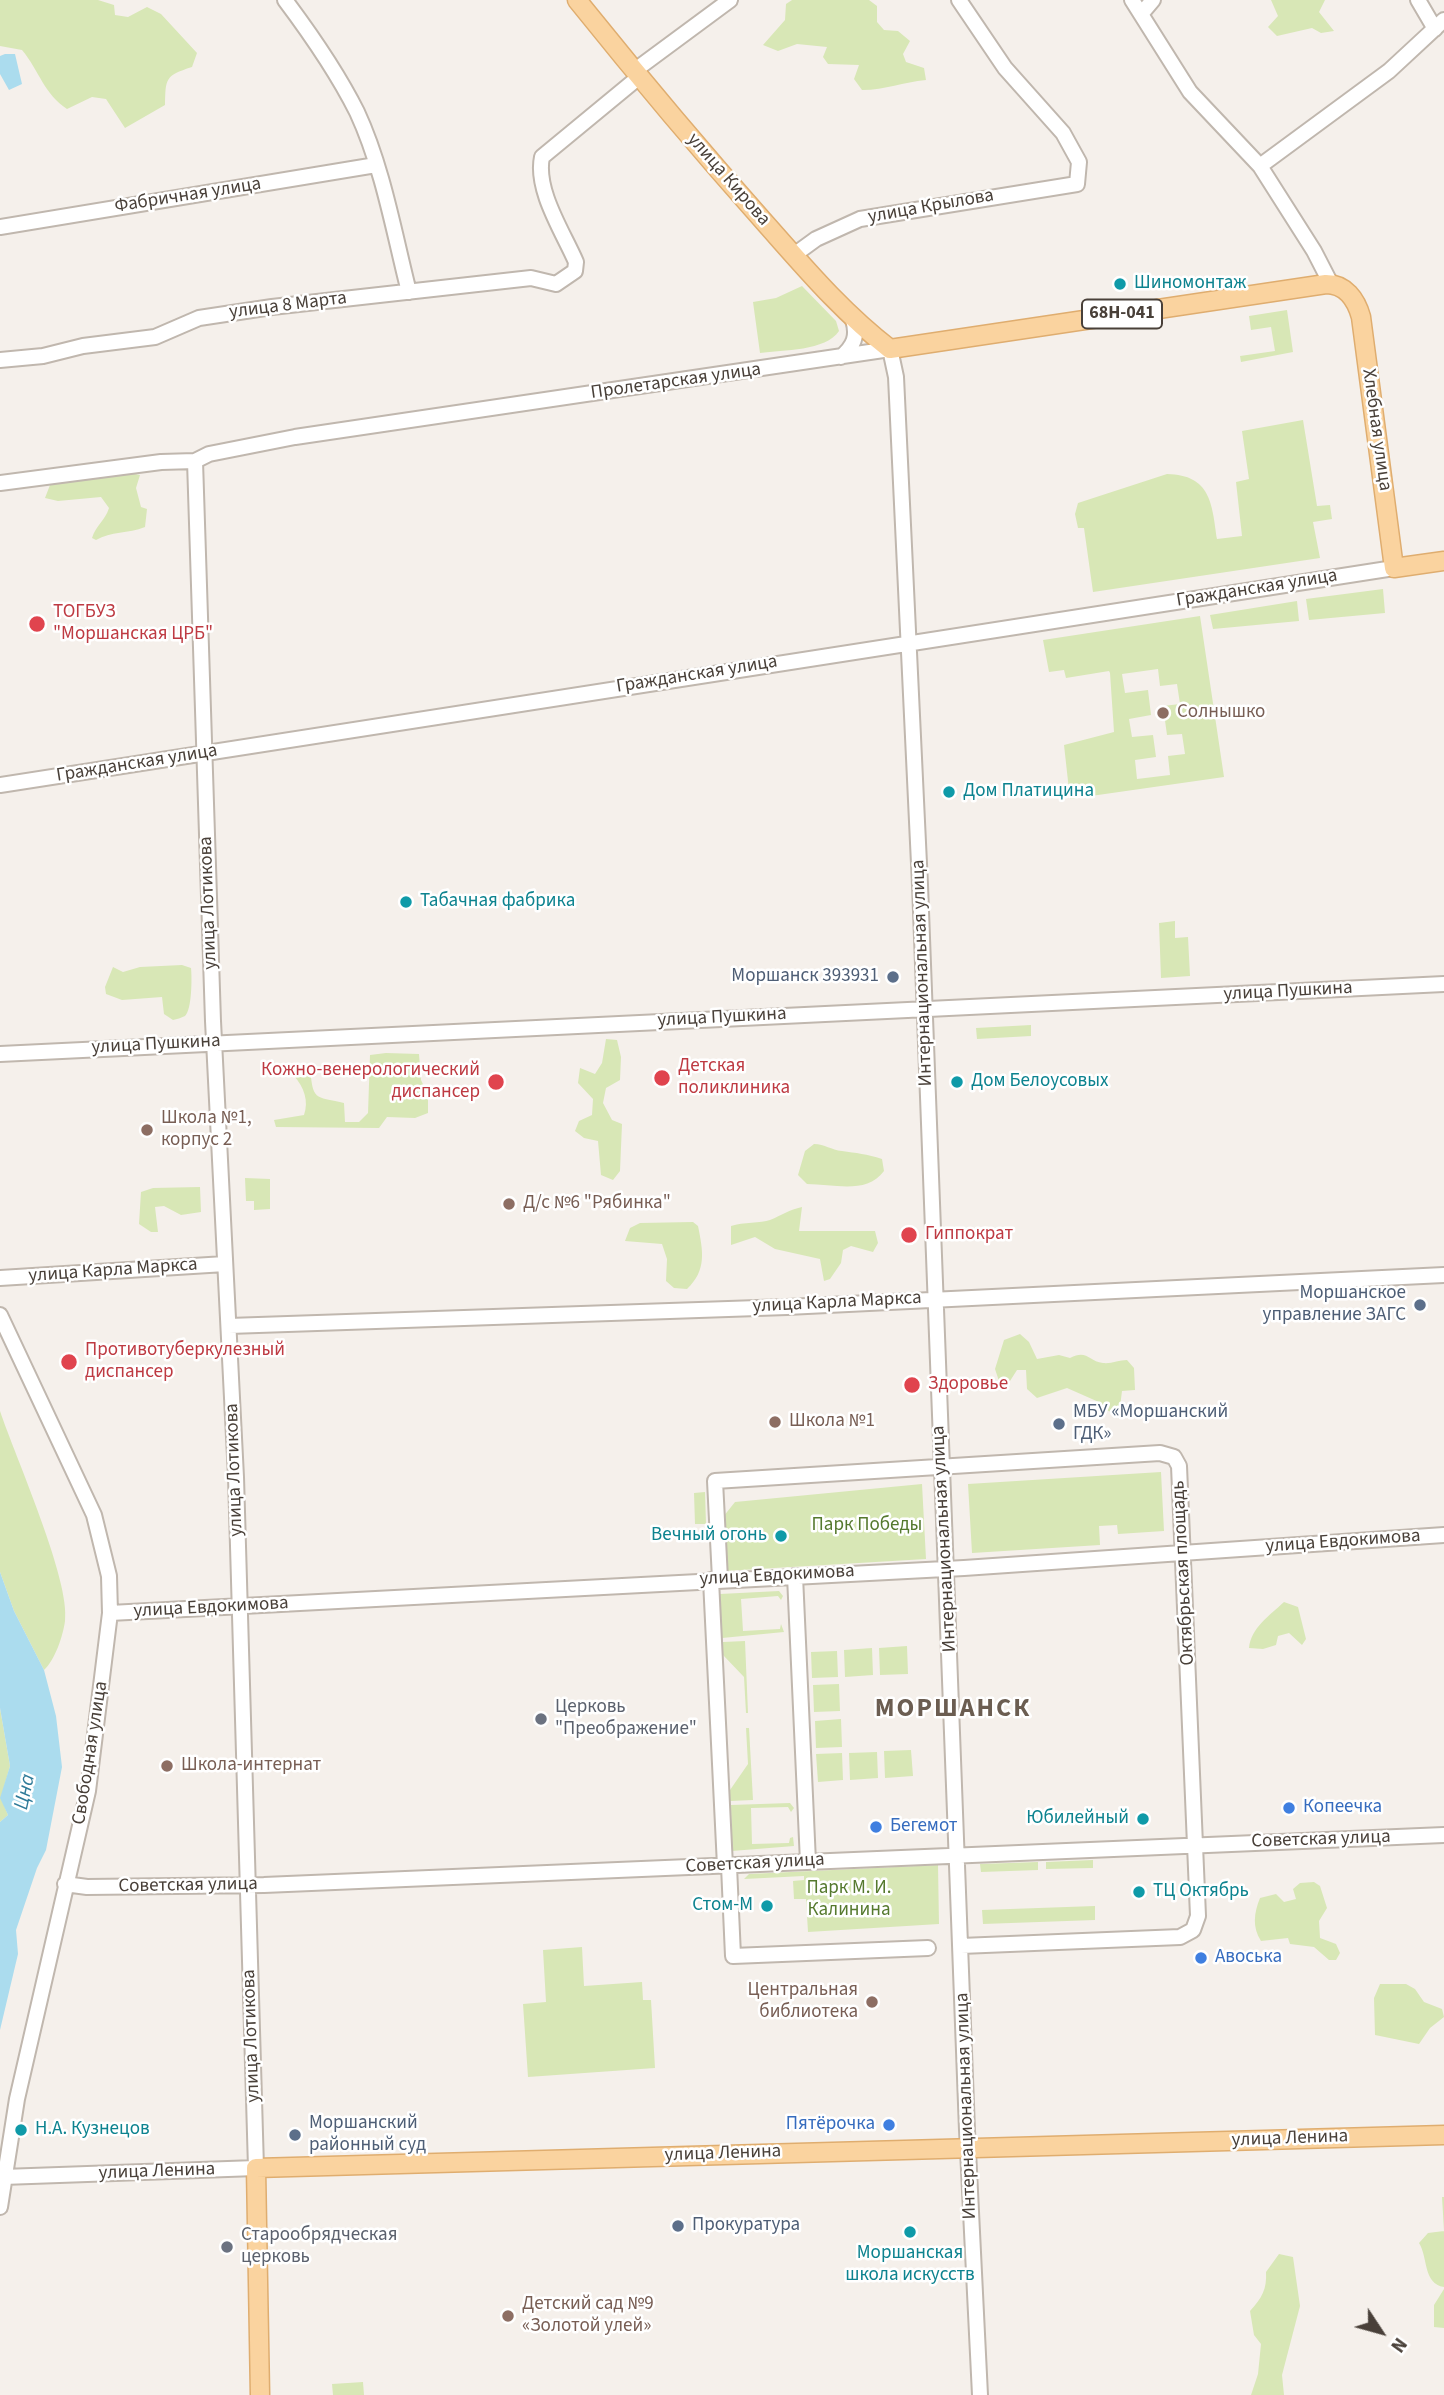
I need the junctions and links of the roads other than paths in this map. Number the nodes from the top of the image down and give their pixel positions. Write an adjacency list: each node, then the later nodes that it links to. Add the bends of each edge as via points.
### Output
1 (285, 0): 11 (street, via 321,48 351,102)
2 (577, 0): 10 (main road, улица Кирова)
3 (730, 0): 10 (street)
4 (959, 0): 14 (street, улица Крылова, via 1006,68 1063,132 1079,162 1077,184 860,219 816,239)
5 (1132, 0): 8 (street)
6 (1153, 0): 8 (street)
7 (1419, 0): 9 (street)
8 (1142, 13): 12 (street, via 1190,92)
9 (1439, 24): 12 (street, via 1389,71)
10 (637, 74): 14 (main road, улица Кирова); 16 (street, улица 8 Марта, via 542,157 539,171 576,262 575,271 556,284 531,278)
11 (376, 165): 13 (street, Фабричная улица); 16 (street)
12 (1260, 166): 15 (street)
13 (0, 227)
14 (794, 255): 17 (main road, улица Кирова)
15 (1331, 284): 18 (main road, Пролетарская улица / 68Н-041); 24 (main road, Хлебная улица, via 1350,295 1361,317)
16 (409, 292): 20 (street, улица 8 Марта, via 199,318 155,337)
17 (853, 320): 18 (main road, улица Кирова); 19 (street, via 856,336)
18 (890, 349): 19 (street, Пролетарская улица); 25 (street, Интернациональная улица, via 896,377)
19 (840, 358): 21 (street, Пролетарская улица, via 295,437 209,454)
20 (0, 360)
21 (195, 461): 22 (street, Пролетарская улица); 26 (street, улица Лотикова)
22 (0, 483)
23 (1444, 561): 24 (main road)
24 (1394, 568): 25 (street, Гражданская улица)
25 (909, 641): 26 (street, Гражданская улица); 29 (street, Интернациональная улица)
26 (204, 754): 27 (street, Гражданская улица); 30 (street, улица Лотикова)
27 (0, 785)
28 (1444, 985): 29 (street, улица Пушкина)
29 (925, 1010): 30 (street, улица Пушкина); 35 (street, Интернациональная улица)
30 (214, 1043): 31 (street, улица Пушкина); 32 (street, улица Лотикова)
31 (0, 1054)
32 (225, 1264): 34 (street, улица Карла Маркса); 37 (street, улица Лотикова)
33 (1444, 1275): 35 (street, улица Карла Маркса)
34 (0, 1278)
35 (934, 1298): 37 (street, улица Карла Маркса); 38 (street, Интернациональная улица)
36 (0, 1315): 45 (street, Свободная улица, via 94,1516 109,1576)
37 (229, 1326): 44 (street, улица Лотикова)
38 (942, 1466): 40 (street, Октябрьская площадь, via 1160,1453 1174,1457 1179,1466); 41 (street, Интернациональная улица); 43 (street, Октябрьская площадь, via 715,1481)
39 (1444, 1535): 40 (street, улица Евдокимова)
40 (1182, 1554): 41 (street, улица Евдокимова); 47 (street, Октябрьская площадь)
41 (947, 1568): 42 (street, улица Евдокимова); 48 (street, Интернациональная улица)
42 (795, 1576): 43 (street, улица Евдокимова); 49 (street)
43 (715, 1579): 44 (street, улица Евдокимова); 50 (street, Октябрьская площадь)
44 (239, 1607): 45 (street, улица Евдокимова); 52 (street, улица Лотикова)
45 (110, 1614): 51 (street, Свободная улица, via 88,1791)
46 (1444, 1835): 47 (street, Советская улица)
47 (1195, 1845): 48 (street, Советская улица); 53 (street, Октябрьская площадь, via 1198,1916 1193,1930 1180,1937)
48 (958, 1855): 49 (street, Советская улица); 53 (street, Интернациональная улица)
49 (808, 1862): 50 (street, Советская улица)
50 (727, 1866): 52 (street, Советская улица); 54 (street, Октябрьская площадь, via 733,1956)
51 (65, 1884): 52 (street, Советская улица); 58 (street, Свободная улица)
52 (248, 1885): 57 (street, улица Лотикова)
53 (961, 1946): 56 (street, Интернациональная улица)
54 (928, 1948)
55 (1444, 2135): 56 (main road, улица Ленина)
56 (968, 2147): 57 (main road, улица Ленина); 61 (street, Интернациональная улица)
57 (256, 2168): 58 (street, улица Ленина); 60 (main road, улица Лотикова)
58 (3, 2177): 59 (street, Свободная улица)
59 (0, 2207)
60 (260, 2395)
61 (980, 2395)

